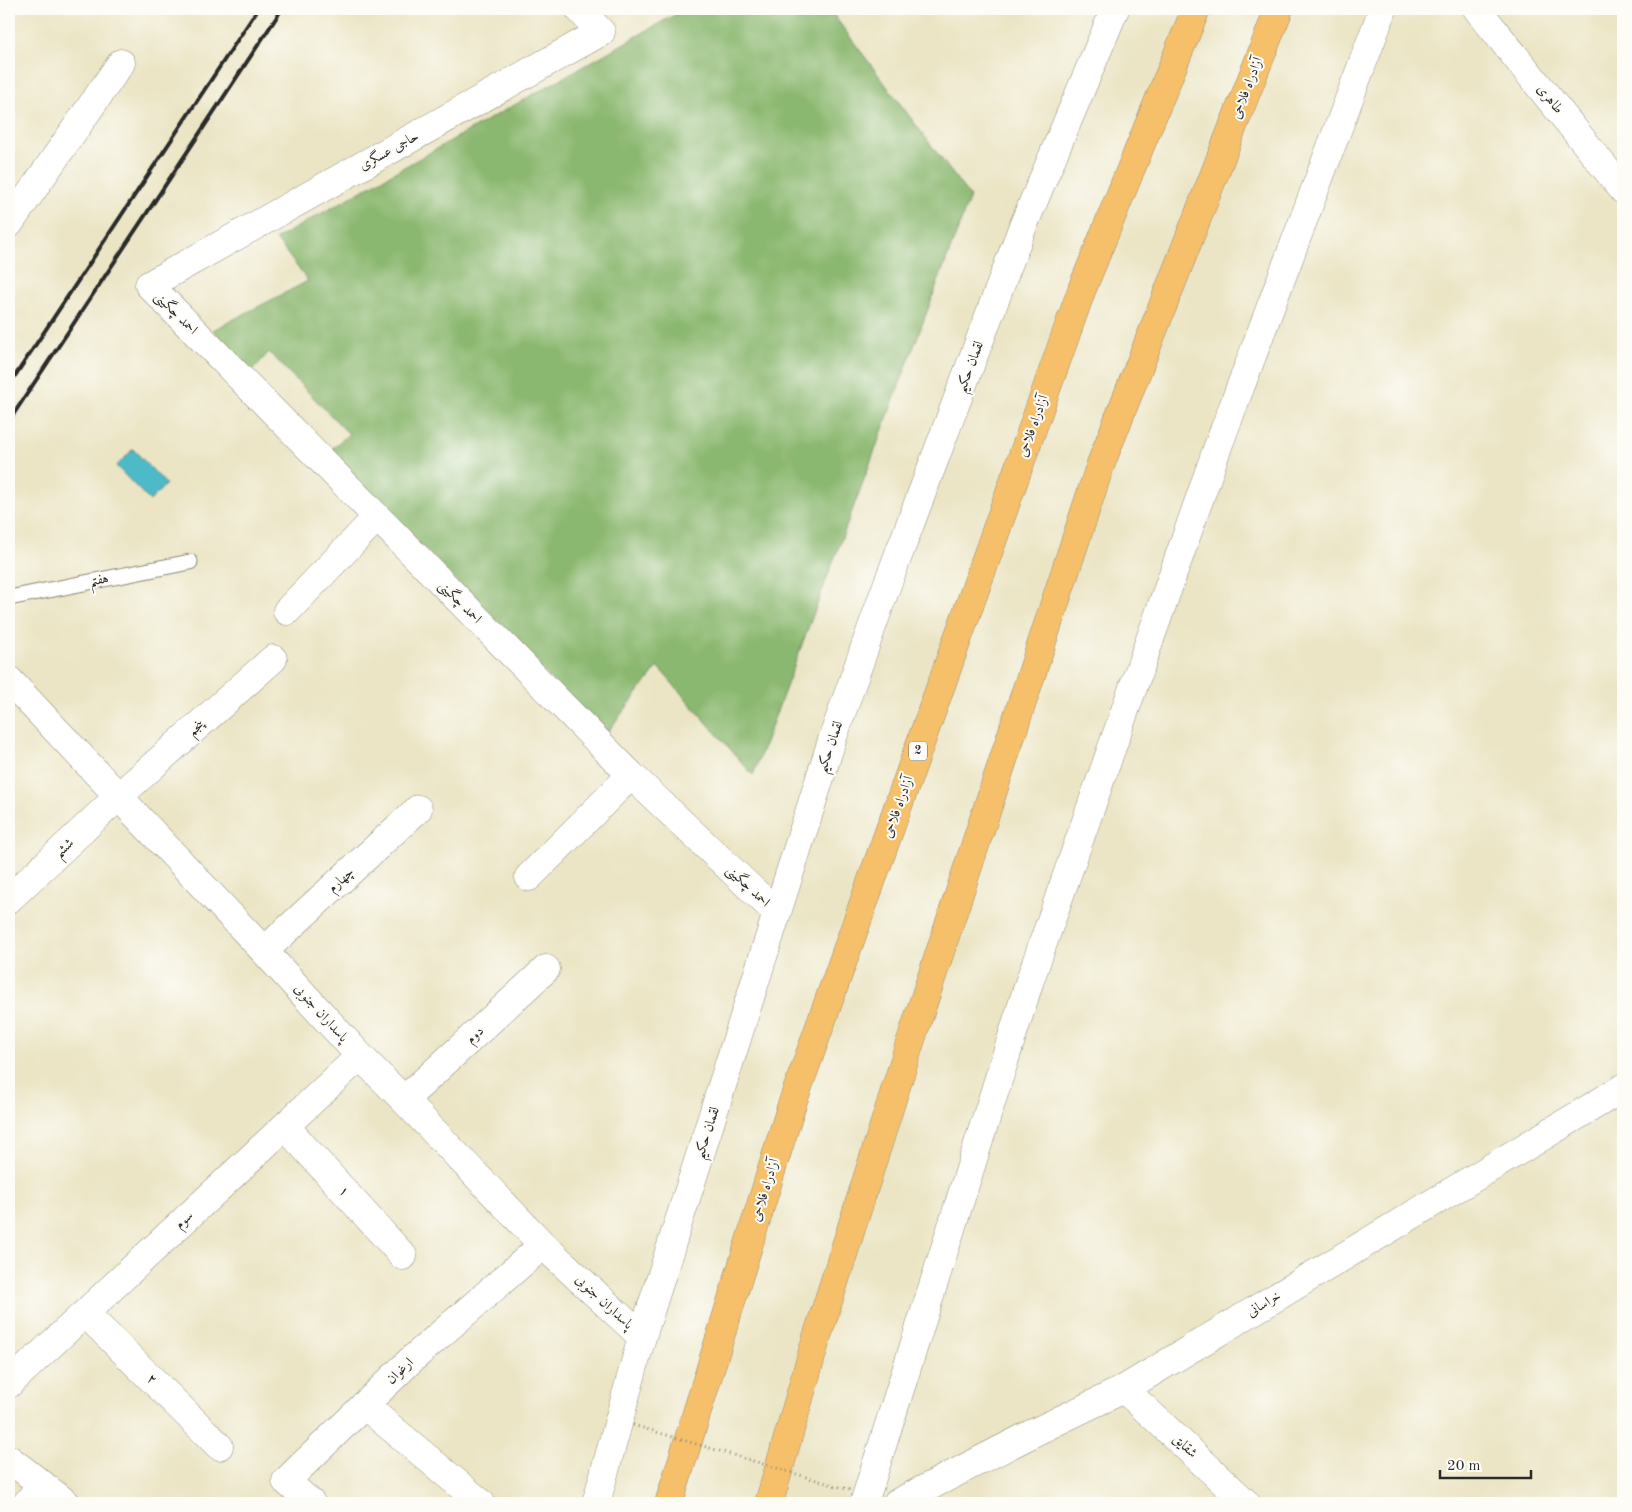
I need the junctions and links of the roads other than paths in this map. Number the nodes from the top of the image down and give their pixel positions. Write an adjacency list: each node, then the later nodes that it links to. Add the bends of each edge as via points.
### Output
1 (579, 9): 10 (street, حاجی عسگری, via 601,32)
2 (1115, 9): 22 (street, لقمان حکیم, via 1021,231 884,593)
3 (1196, 9): 44 (highway, آزادراه فلاحی / 2, via 1082,289 791,1107)
4 (1279, 9): 45 (highway, آزادراه فلاحی, via 1100,466 906,1056 816,1340)
5 (1383, 9): 39 (street, via 1217,449 1034,971)
6 (1477, 9): 8 (street, طاهری)
7 (121, 63): 9 (street)
8 (1623, 190)
9 (9, 224)
10 (149, 285): 11 (street, احمد چگینی)
11 (377, 517): 14 (street); 17 (street, احمد چگینی)
12 (190, 562): 13 (lane, هفتم)
13 (9, 598)
14 (287, 611)
15 (273, 659): 18 (street, پنجم)
16 (9, 680): 18 (street, پاسداران جنوبی)
17 (631, 775): 20 (street); 22 (street, احمد چگینی)
18 (118, 796): 21 (street, ششم); 23 (street, پاسداران جنوبی)
19 (418, 809): 23 (street, چهارم)
20 (529, 877)
21 (9, 899)
22 (776, 912): 32 (street, لقمان حکیم)
23 (264, 951): 25 (street, پاسداران جنوبی)
24 (546, 969): 27 (street, دوم)
25 (360, 1056): 27 (street, پاسداران جنوبی); 28 (street, سوم)
26 (1623, 1088): 34 (street, خراسانی)
27 (404, 1100): 29 (street, پاسداران جنوبی)
28 (285, 1126): 30 (street, ۱); 31 (street, سوم)
29 (543, 1245): 32 (street, پاسداران جنوبی); 35 (street, ارغوان)
30 (403, 1256)
31 (85, 1313): 33 (street, سوم); 36 (street, ۲)
32 (642, 1337): 43 (street, لقمان حکیم)
33 (9, 1384)
34 (1124, 1389): 46 (street, خراسانی); 47 (street, شقایق)
35 (364, 1405): 41 (street, ارغوان, via 286,1481); 42 (street)
36 (219, 1446)
37 (9, 1459): 38 (street)
38 (35, 1494): 40 (street)
39 (858, 1497)
40 (66, 1503)
41 (311, 1503)
42 (481, 1503)
43 (596, 1503)
44 (669, 1503)
45 (769, 1503)
46 (897, 1503)
47 (1246, 1503)

